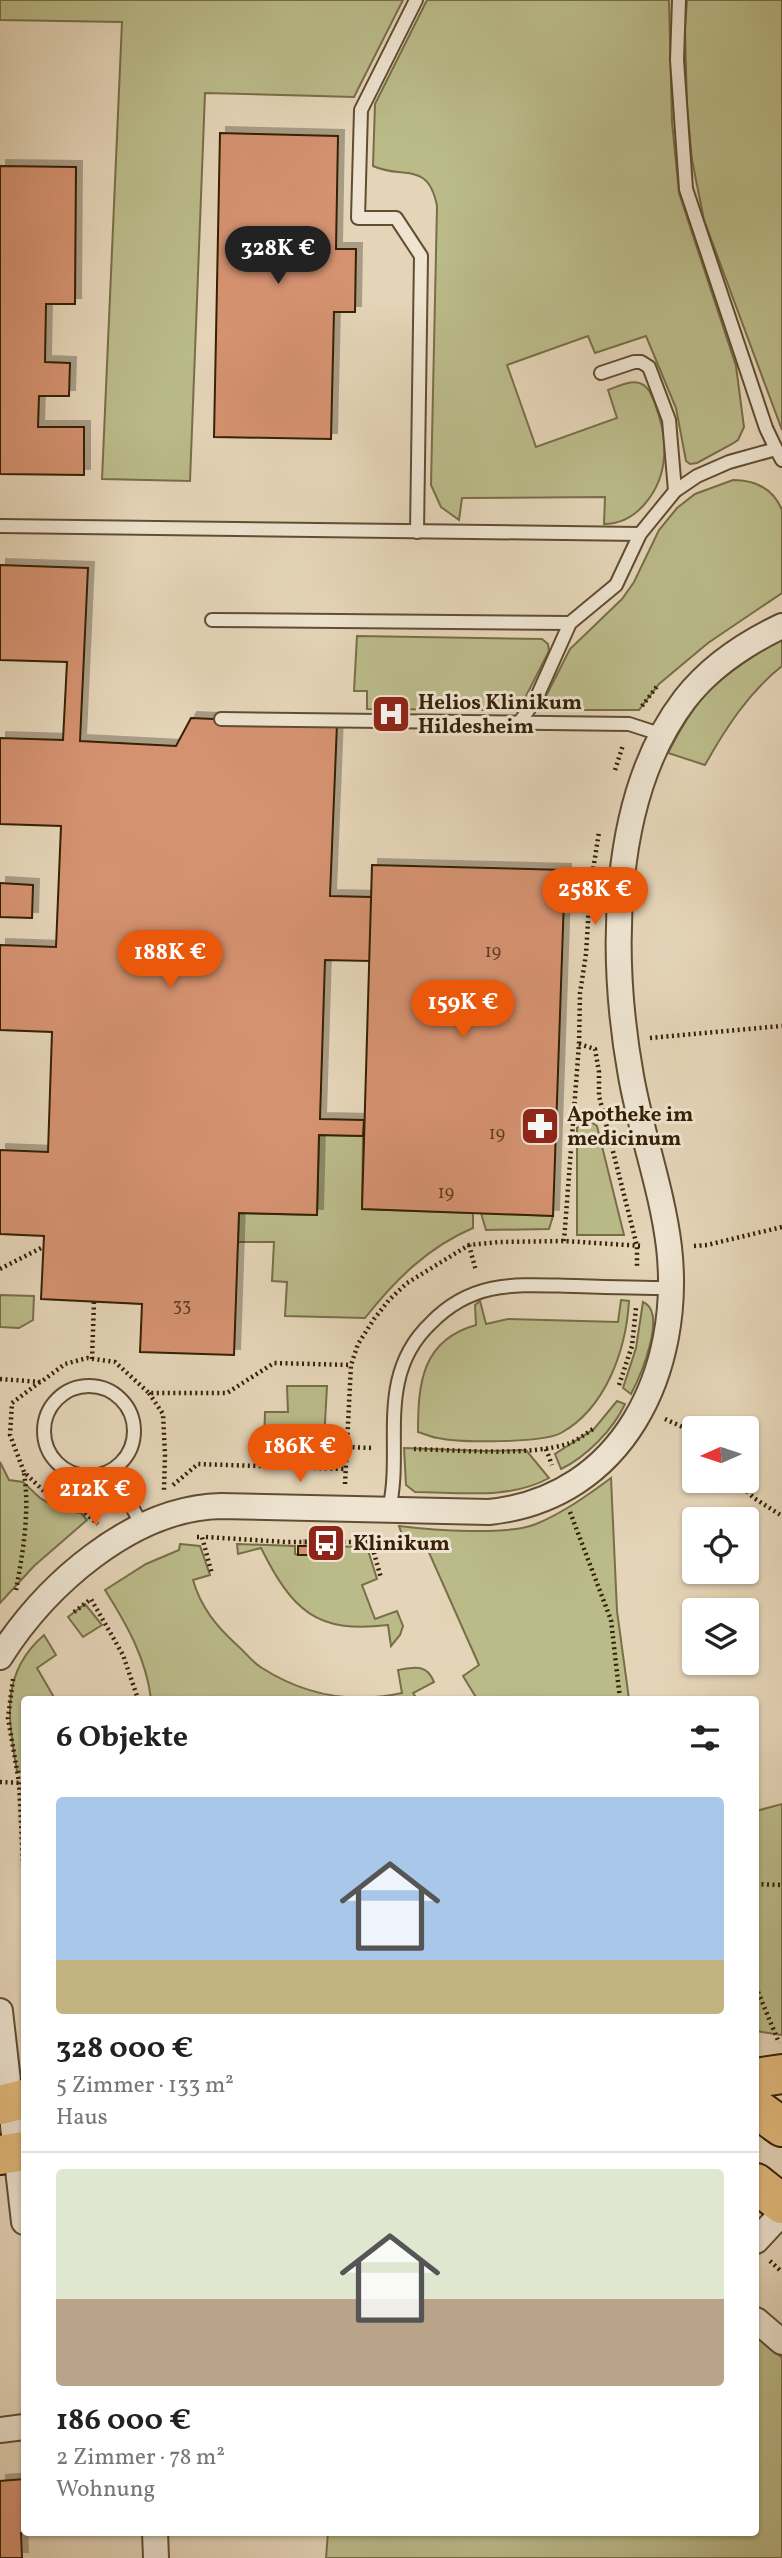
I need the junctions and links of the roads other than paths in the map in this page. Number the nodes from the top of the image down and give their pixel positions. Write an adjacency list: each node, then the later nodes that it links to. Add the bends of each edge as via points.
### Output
1 (416, 0): 7 (lane, via 361,110 358,218 396,218 421,256)
2 (679, 0): 4 (lane, via 677,60 686,189)
3 (601, 373): 5 (lane, via 635,362 649,367 669,420)
4 (779, 455): 5 (lane, via 729,462)
5 (675, 491): 8 (lane)
6 (0, 526): 7 (lane)
7 (417, 532): 8 (lane)
8 (640, 534): 10 (lane, via 616,585)
9 (212, 620): 10 (lane)
10 (570, 623): 13 (lane, via 536,699)
11 (782, 626): 14 (street, via 712,671 686,698)
12 (221, 719): 13 (lane)
13 (520, 723): 14 (lane, via 629,724)
14 (663, 735): 15 (street, via 636,806 623,870 617,960 631,1076 667,1232)
15 (671, 1288): 17 (street, via 656,1381 625,1437 589,1473 561,1491 509,1510); 17 (lane, via 523,1285 457,1300 417,1338 397,1384)
16 (112, 1471): 16 (lane, via 131,1448 133,1418 115,1393 86,1385 72,1388 59,1396 44,1422 48,1451 69,1472 90,1476); 18 (lane)
17 (389, 1509): 18 (street, via 204,1507)
18 (137, 1517): 19 (street, via 36,1607 17,1630)
19 (8, 1666)
20 (0, 2011): 23 (street)
21 (782, 2074): 22 (main road)
22 (759, 2078)
23 (12, 2102): 26 (street)
24 (759, 2110): 25 (main road)
25 (782, 2127)
26 (14, 2153): 28 (street)
27 (759, 2185): 29 (main road)
28 (21, 2201)
29 (782, 2204)
30 (782, 2213): 31 (street)
31 (759, 2238)
32 (759, 2323): 33 (street)
33 (782, 2342)
34 (21, 2427): 35 (street)
35 (0, 2430)
36 (155, 2536): 37 (street)
37 (156, 2558)

